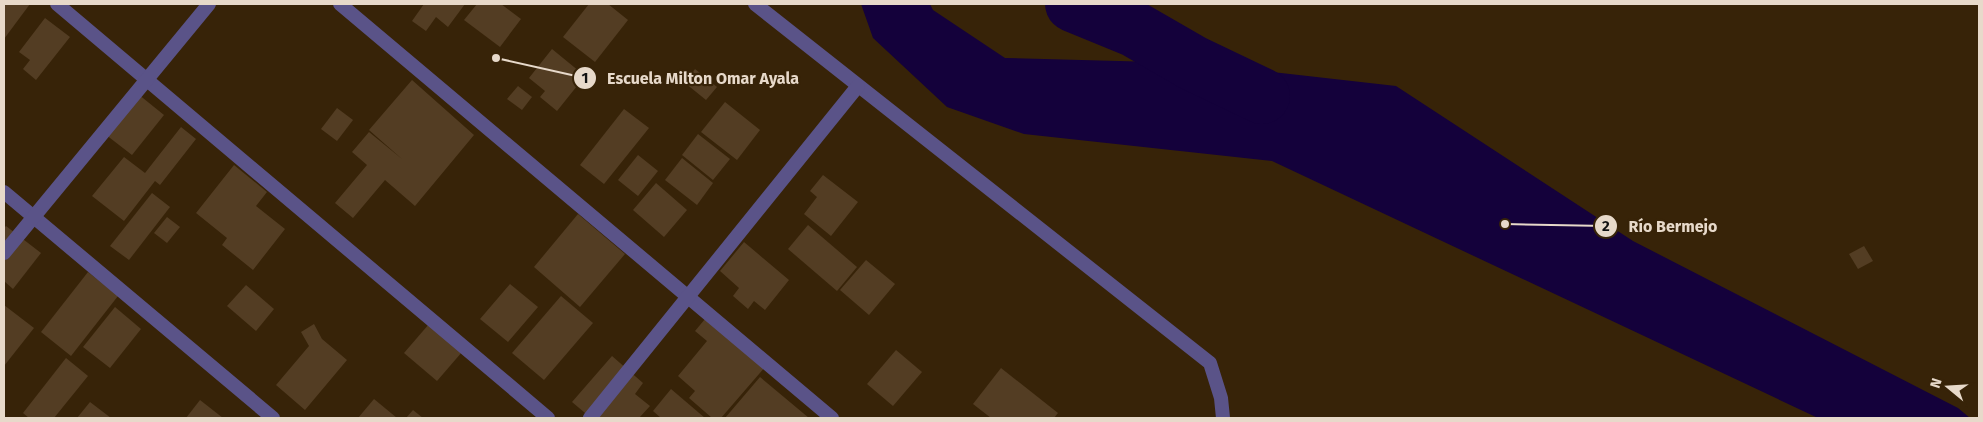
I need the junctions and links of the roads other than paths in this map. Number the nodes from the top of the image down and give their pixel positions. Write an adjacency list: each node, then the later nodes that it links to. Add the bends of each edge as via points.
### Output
1 (57, 4): 5 (street)
2 (209, 4): 5 (street)
3 (340, 4): 13 (street)
4 (755, 4): 6 (street)
5 (147, 79): 8 (street); 11 (street)
6 (858, 86): 12 (street); 14 (street, via 1210,363 1221,398)
7 (4, 192): 8 (street)
8 (34, 217): 9 (street); 10 (street)
9 (4, 253)
10 (273, 418)
11 (548, 418)
12 (590, 418)
13 (832, 418)
14 (1223, 418)

